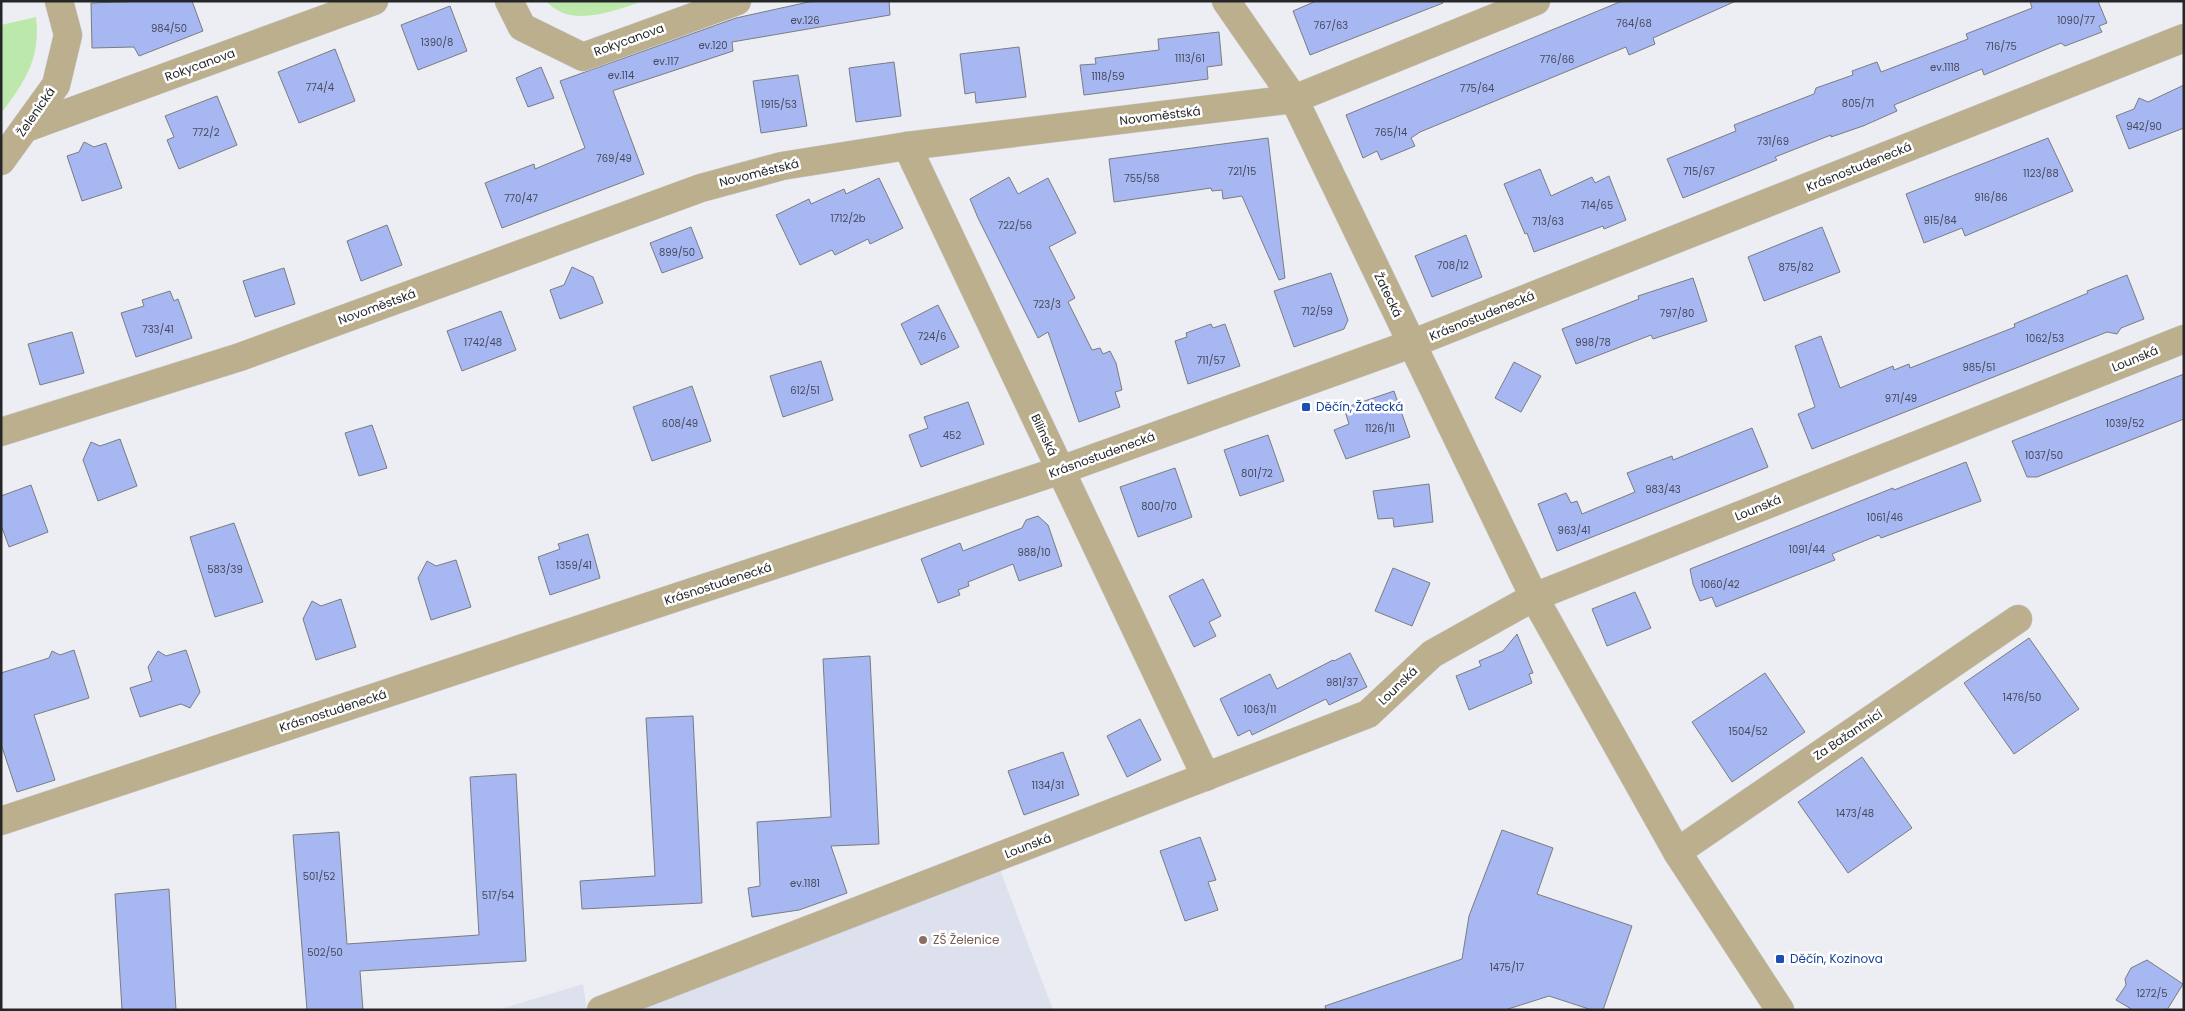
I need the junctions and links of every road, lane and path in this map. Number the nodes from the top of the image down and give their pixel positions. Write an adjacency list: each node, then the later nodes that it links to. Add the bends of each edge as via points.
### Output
1 (59, 1): 9 (street, Želenická, via 68,35 56,85)
2 (374, 1): 9 (street, Rokycanova)
3 (509, 1): 4 (street, Rokycanova, via 522,27 584,56)
4 (737, 1)
5 (1226, 1): 8 (street, Žatecká)
6 (1536, 1): 8 (street, Novoměstská)
7 (2184, 38): 13 (street, Krásnostudenecká)
8 (1294, 99): 10 (street, Novoměstská); 13 (street, Žatecká)
9 (26, 128): 11 (street, Želenická)
10 (907, 146): 14 (street, Novoměstská, via 782,166 701,188 240,357); 15 (street, Bílinská)
11 (1, 161)
12 (2184, 339): 16 (street, Lounská)
13 (1411, 344): 15 (street, Krásnostudenecká); 16 (street, Žatecká)
14 (1, 432)
15 (1061, 470): 18 (street, Bílinská); 19 (street, Krásnostudenecká)
16 (1534, 597): 18 (street, Lounská, via 1432,654 1368,714); 20 (street)
17 (2018, 619): 20 (street, Za Bažantnicí)
18 (1206, 777): 21 (street, Lounská)
19 (1, 821)
20 (1677, 852): 22 (street)
21 (601, 1010)
22 (1780, 1010)

